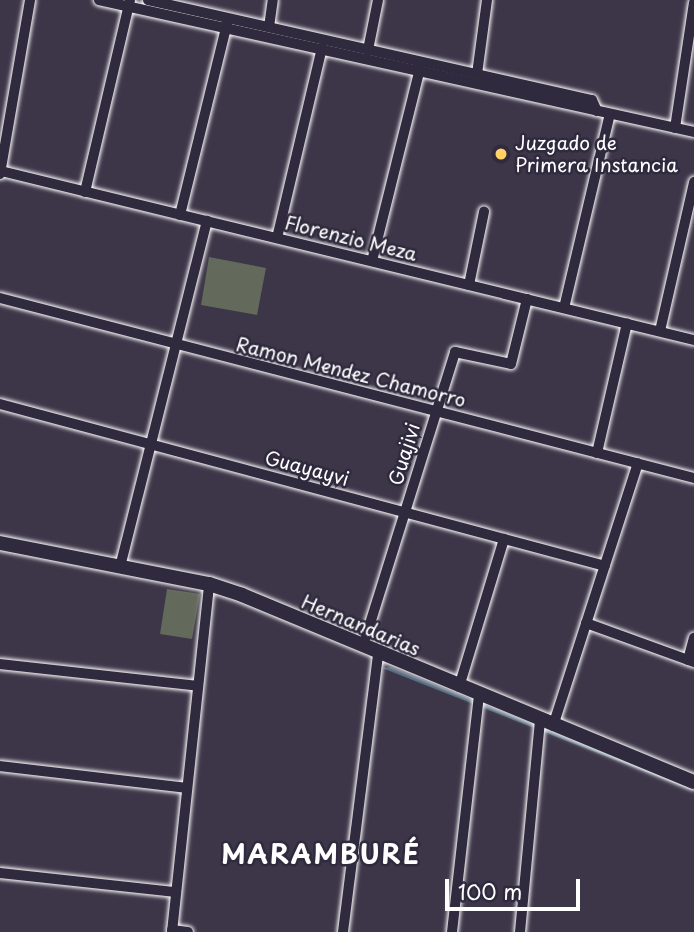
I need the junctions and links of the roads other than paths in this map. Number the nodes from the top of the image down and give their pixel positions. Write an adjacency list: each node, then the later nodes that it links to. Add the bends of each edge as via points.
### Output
1 (30, 0): 20 (street)
2 (99, 0): 9 (street)
3 (148, 0): 7 (street)
4 (273, 0): 11 (street)
5 (378, 0): 13 (street)
6 (487, 0): 15 (street)
7 (167, 2): 10 (street)
8 (694, 2): 18 (street)
9 (129, 3): 10 (street); 22 (street)
10 (227, 24): 11 (street); 12 (street); 24 (street)
11 (269, 27): 12 (street)
12 (322, 45): 13 (street); 14 (street); 26 (street)
13 (368, 50): 14 (street)
14 (420, 68): 15 (street); 16 (street); 27 (street)
15 (477, 75): 16 (street, via 592,100)
16 (597, 111): 17 (street)
17 (610, 114): 18 (street); 31 (street)
18 (675, 128): 19 (street)
19 (694, 132)
20 (0, 172): 22 (street, Florenzio Meza)
21 (694, 182): 33 (street)
22 (85, 192): 24 (street, Florenzio Meza)
23 (484, 212): 28 (street)
24 (180, 215): 25 (street, Florenzio Meza)
25 (207, 221): 26 (street, Florenzio Meza); 35 (street)
26 (277, 238): 27 (street, Florenzio Meza)
27 (372, 261): 28 (street, Florenzio Meza)
28 (469, 285): 30 (street, Florenzio Meza)
29 (0, 298): 35 (street, Ramon Mendez Chamorro)
30 (527, 299): 31 (street, Florenzio Meza); 37 (street, Guajivi, via 511,364 454,352)
31 (564, 308): 32 (street, Florenzio Meza)
32 (627, 323): 33 (street, Florenzio Meza); 39 (street)
33 (660, 331): 34 (street, Florenzio Meza)
34 (694, 340)
35 (176, 345): 37 (street, Ramon Mendez Chamorro); 38 (street)
36 (0, 404): 38 (street, Guayayvi)
37 (436, 411): 39 (street, Ramon Mendez Chamorro); 42 (street, Guajivi)
38 (150, 444): 42 (street, Guayayvi); 46 (street)
39 (597, 453): 40 (street, Ramon Mendez Chamorro)
40 (638, 463): 41 (street, Ramon Mendez Chamorro); 45 (street)
41 (694, 478)
42 (405, 513): 43 (street, Guayayvi); 50 (street, Guajivi)
43 (504, 539): 45 (street, Guayayvi); 55 (street)
44 (0, 542): 46 (street, Hernandarias)
45 (605, 566): 48 (street)
46 (120, 567): 47 (street, Hernandarias)
47 (209, 584): 50 (street, Hernandarias); 54 (street)
48 (586, 623): 52 (street); 57 (street)
49 (694, 638): 52 (street)
50 (363, 646): 51 (street, Hernandarias)
51 (378, 653): 55 (street, Hernandarias); 65 (street)
52 (691, 661)
53 (0, 664): 54 (street)
54 (198, 686): 60 (street)
55 (459, 687): 56 (street, Hernandarias)
56 (479, 696): 57 (street, Hernandarias); 66 (street)
57 (547, 724): 59 (street, Hernandarias); 67 (street)
58 (0, 766): 60 (street)
59 (694, 782)
60 (187, 788): 62 (street)
61 (0, 873): 62 (street)
62 (176, 892): 63 (street)
63 (172, 931): 64 (street)
64 (188, 932)
65 (343, 932)
66 (452, 932)
67 (520, 932)

